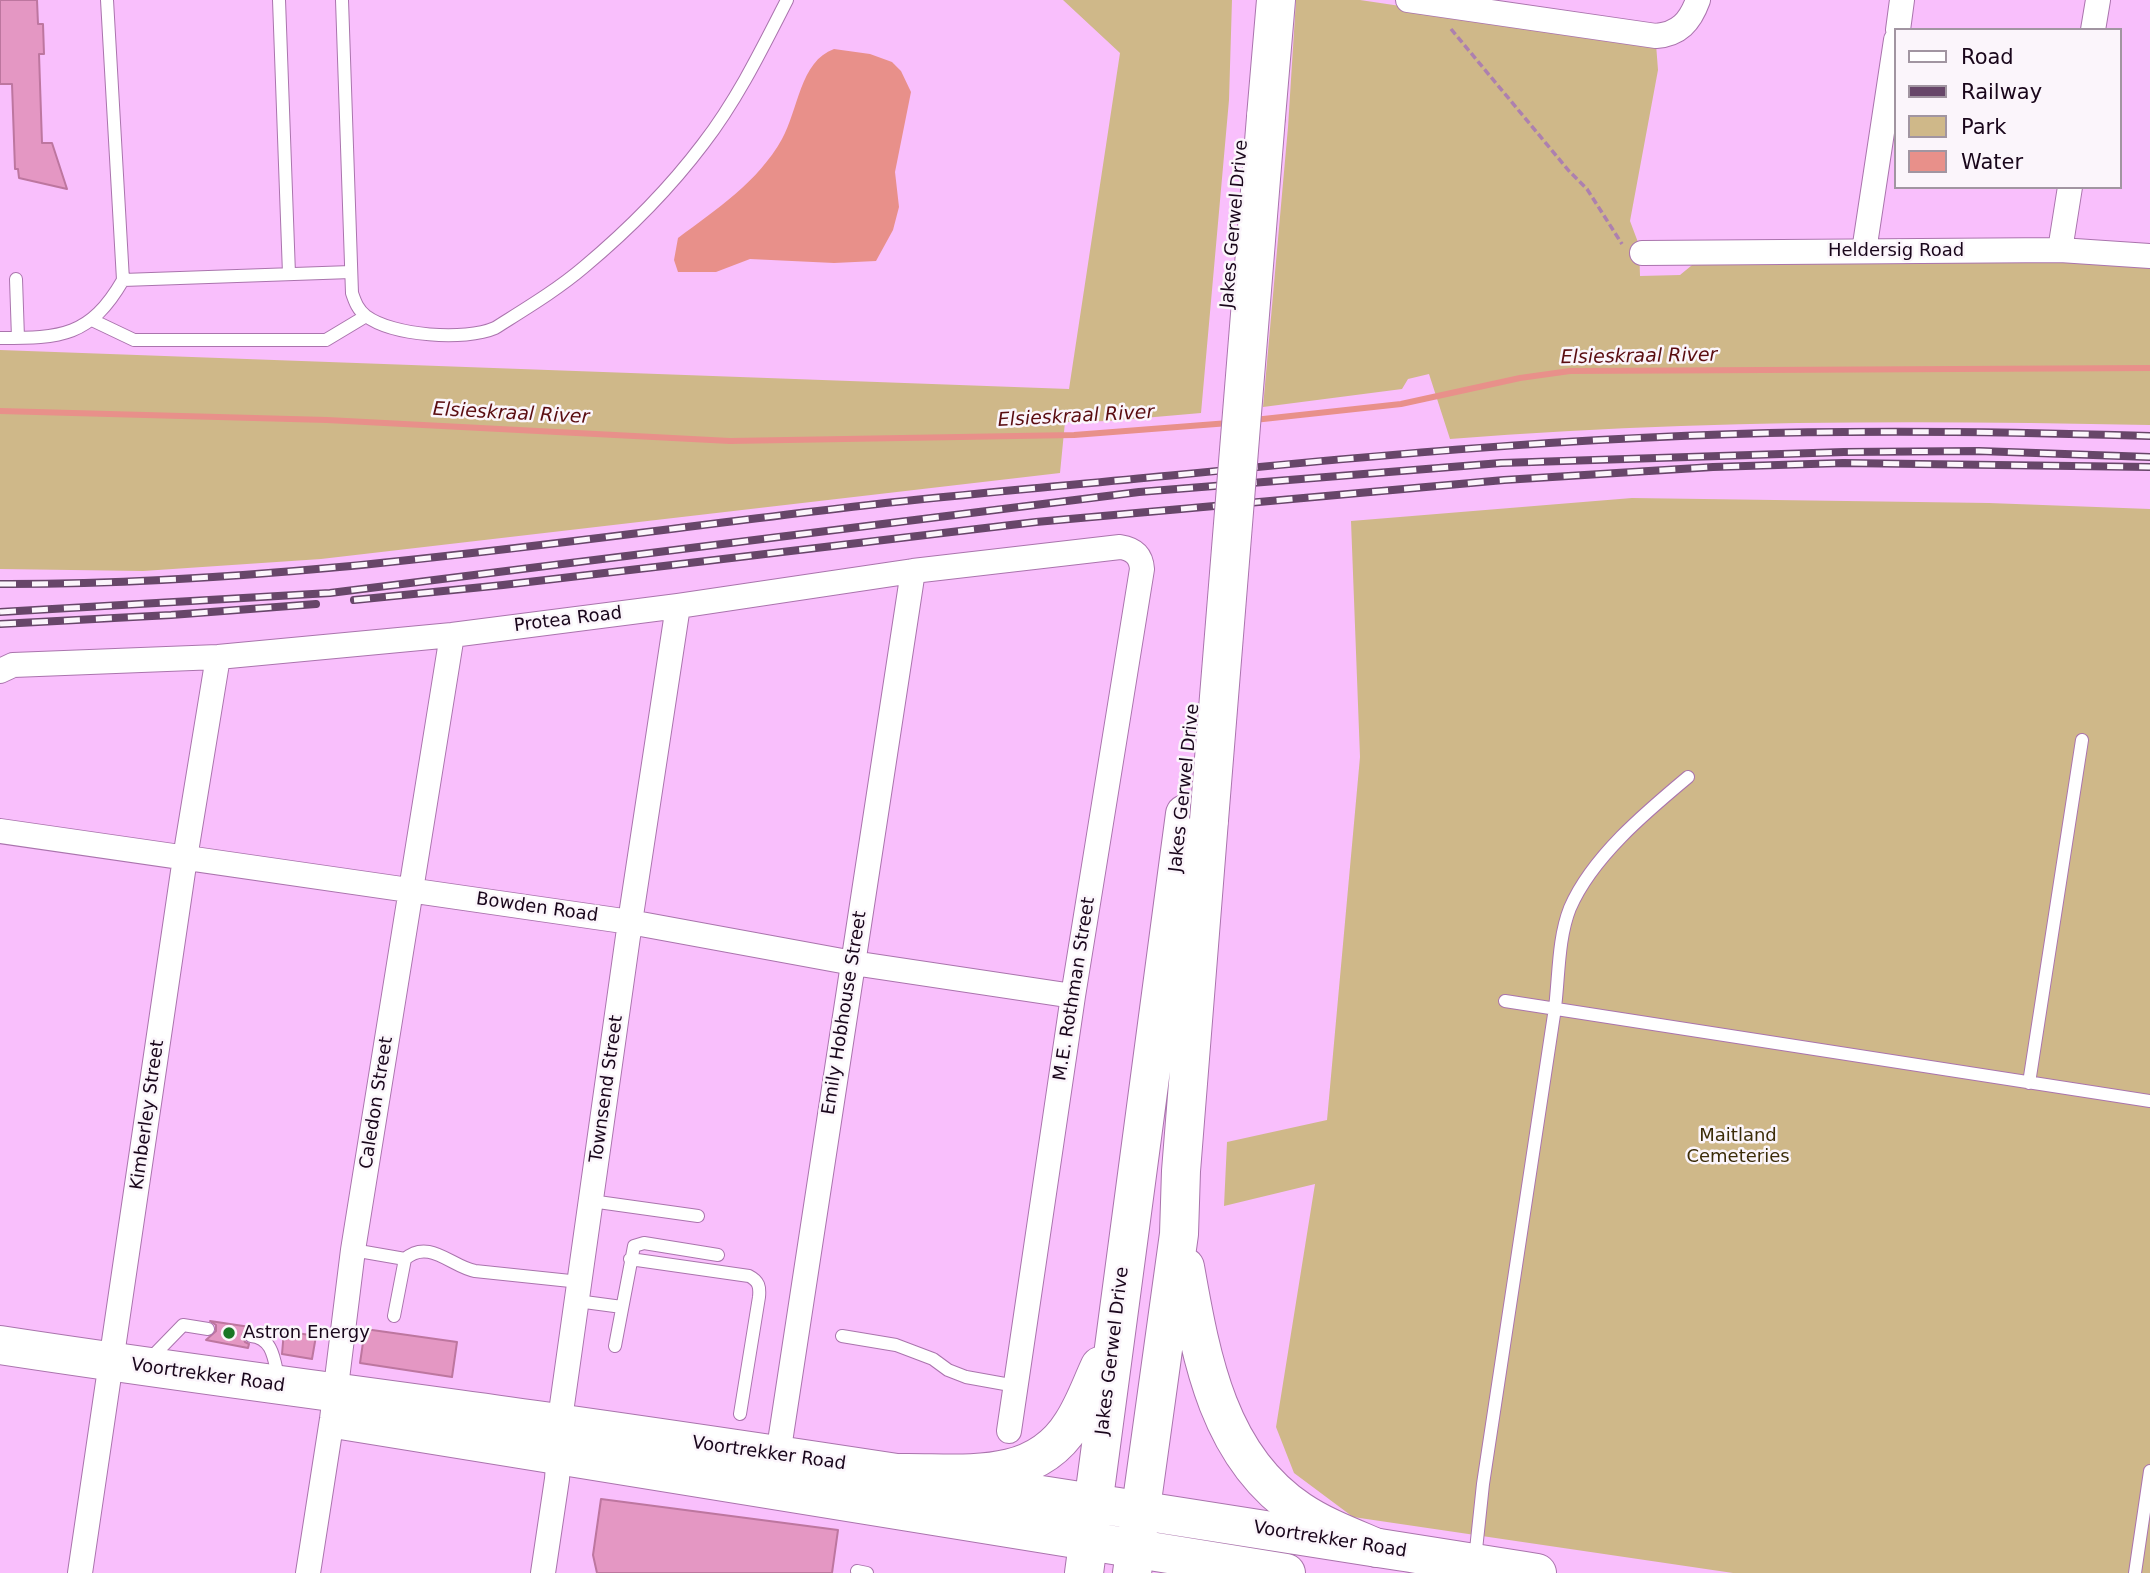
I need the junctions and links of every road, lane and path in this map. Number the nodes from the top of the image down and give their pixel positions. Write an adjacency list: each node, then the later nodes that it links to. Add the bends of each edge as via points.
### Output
1 (107, 0): 21 (lane)
2 (279, 0): 19 (lane)
3 (342, 0): 18 (lane)
4 (787, 0): 22 (lane, via 703,144 656,198 582,269 485,332 397,329)
5 (1698, 0): 8 (street, via 1685,26 1656,36)
6 (1902, 0): 10 (street)
7 (2098, 0): 11 (street)
8 (1412, 1): 16 (path, via 1443,19 1587,189 1629,256)
9 (1257, 5): 34 (main road, Jakes Gerwel Drive, bridge, via 1255,115)
10 (1898, 28)
11 (2093, 28)
12 (1895, 47): 15 (street)
13 (2070, 189): 14 (street)
14 (2060, 250): 15 (street, Heldersig Road); 17 (street, Heldersig Road)
15 (1864, 251): 16 (street, Heldersig Road)
16 (1642, 253)
17 (2150, 256)
18 (351, 272): 19 (lane); 22 (lane, via 352,293)
19 (289, 275): 21 (lane)
20 (16, 279): 25 (lane)
21 (122, 280): 23 (lane)
22 (366, 316): 23 (lane, via 326,340 134,340)
23 (93, 320): 25 (lane, via 71,332)
24 (0, 338): 25 (lane)
25 (18, 338)
26 (1133, 551): 27 (street, Protea Road, via 1120,547); 40 (street, M.E. Rothman Street, via 1142,569)
27 (912, 571): 28 (street, Protea Road); 39 (street, Emily Hobhouse Street)
28 (678, 606): 29 (street, Protea Road); 38 (street, Townsend Street)
29 (452, 635): 30 (street, Protea Road); 37 (street, Caledon Street)
30 (218, 657): 31 (street, Protea Road, via 13,665); 36 (street, Kimberley Street)
31 (0, 671)
32 (2082, 740): 43 (lane)
33 (1688, 777): 42 (lane, via 1650,809 1581,887 1564,929)
34 (1197, 817): 47 (main road, Jakes Gerwel Drive); 56 (main road, Jakes Gerwel Drive)
35 (0, 831): 36 (street, Bowden Road)
36 (185, 858): 37 (street, Bowden Road); 62 (street, Kimberley Street)
37 (411, 890): 38 (street, Bowden Road); 48 (street, Caledon Street)
38 (631, 922): 39 (street, Bowden Road); 45 (street, Townsend Street)
39 (853, 963): 40 (street, Bowden Road); 69 (street, Emily Hobhouse Street)
40 (1073, 996): 63 (street, M.E. Rothman Street)
41 (1505, 1001): 42 (lane)
42 (1555, 1008): 43 (lane); 77 (lane)
43 (2029, 1083): 44 (lane)
44 (2150, 1101)
45 (591, 1201): 46 (lane); 52 (street, Townsend Street)
46 (698, 1216)
47 (1179, 1234): 73 (main road, Jakes Gerwel Drive); 74 (main road, via 1211,1386 1240,1449 1291,1505)
48 (354, 1251): 50 (lane); 65 (street, Caledon Street)
49 (718, 1255): 51 (lane, via 641,1243 634,1246)
50 (405, 1259): 52 (lane, via 412,1253 442,1254 462,1268); 54 (lane)
51 (630, 1259): 53 (lane); 66 (lane, via 756,1280 759,1297)
52 (578, 1291): 53 (lane); 68 (street, Townsend Street)
53 (622, 1307): 60 (lane)
54 (394, 1316)
55 (208, 1329): 62 (lane, via 183,1325)
56 (1116, 1329): 71 (main road, via 1079,1412 1046,1454 1005,1470); 72 (main road, Jakes Gerwel Drive)
57 (251, 1336): 64 (lane, via 263,1338 270,1346)
58 (842, 1336): 63 (lane, via 896,1345 966,1377)
59 (0, 1345): 62 (main road, Voortrekker Road)
60 (615, 1346)
61 (0, 1368): 62 (main road, Voortrekker Road)
62 (121, 1371): 64 (main road, Voortrekker Road); 65 (main road, Voortrekker Road); 78 (street, Kimberley Street)
63 (1016, 1386): 67 (street, M.E. Rothman Street)
64 (280, 1387): 65 (main road, Voortrekker Road)
65 (334, 1406): 68 (main road, Voortrekker Road); 79 (street, Caledon Street)
66 (740, 1414)
67 (1009, 1432)
68 (559, 1438): 69 (main road, Voortrekker Road); 75 (main road, Voortrekker Road); 80 (street, Townsend Street)
69 (778, 1455): 71 (main road, Voortrekker Road)
70 (2150, 1471): 83 (lane)
71 (901, 1473): 72 (main road, Voortrekker Road)
72 (1094, 1503): 73 (main road, Voortrekker Road); 75 (main road, Jakes Gerwel Drive)
73 (1141, 1510): 74 (main road, Voortrekker Road); 76 (main road, Jakes Gerwel Drive)
74 (1377, 1548): 77 (main road, Voortrekker Road)
75 (1086, 1557): 76 (main road, Voortrekker Road)
76 (1134, 1561): 81 (main road, Voortrekker Road)
77 (1475, 1563): 82 (main road, Voortrekker Road)
78 (80, 1573)
79 (309, 1573)
80 (543, 1573)
81 (1286, 1573)
82 (1537, 1573)
83 (2135, 1573)

